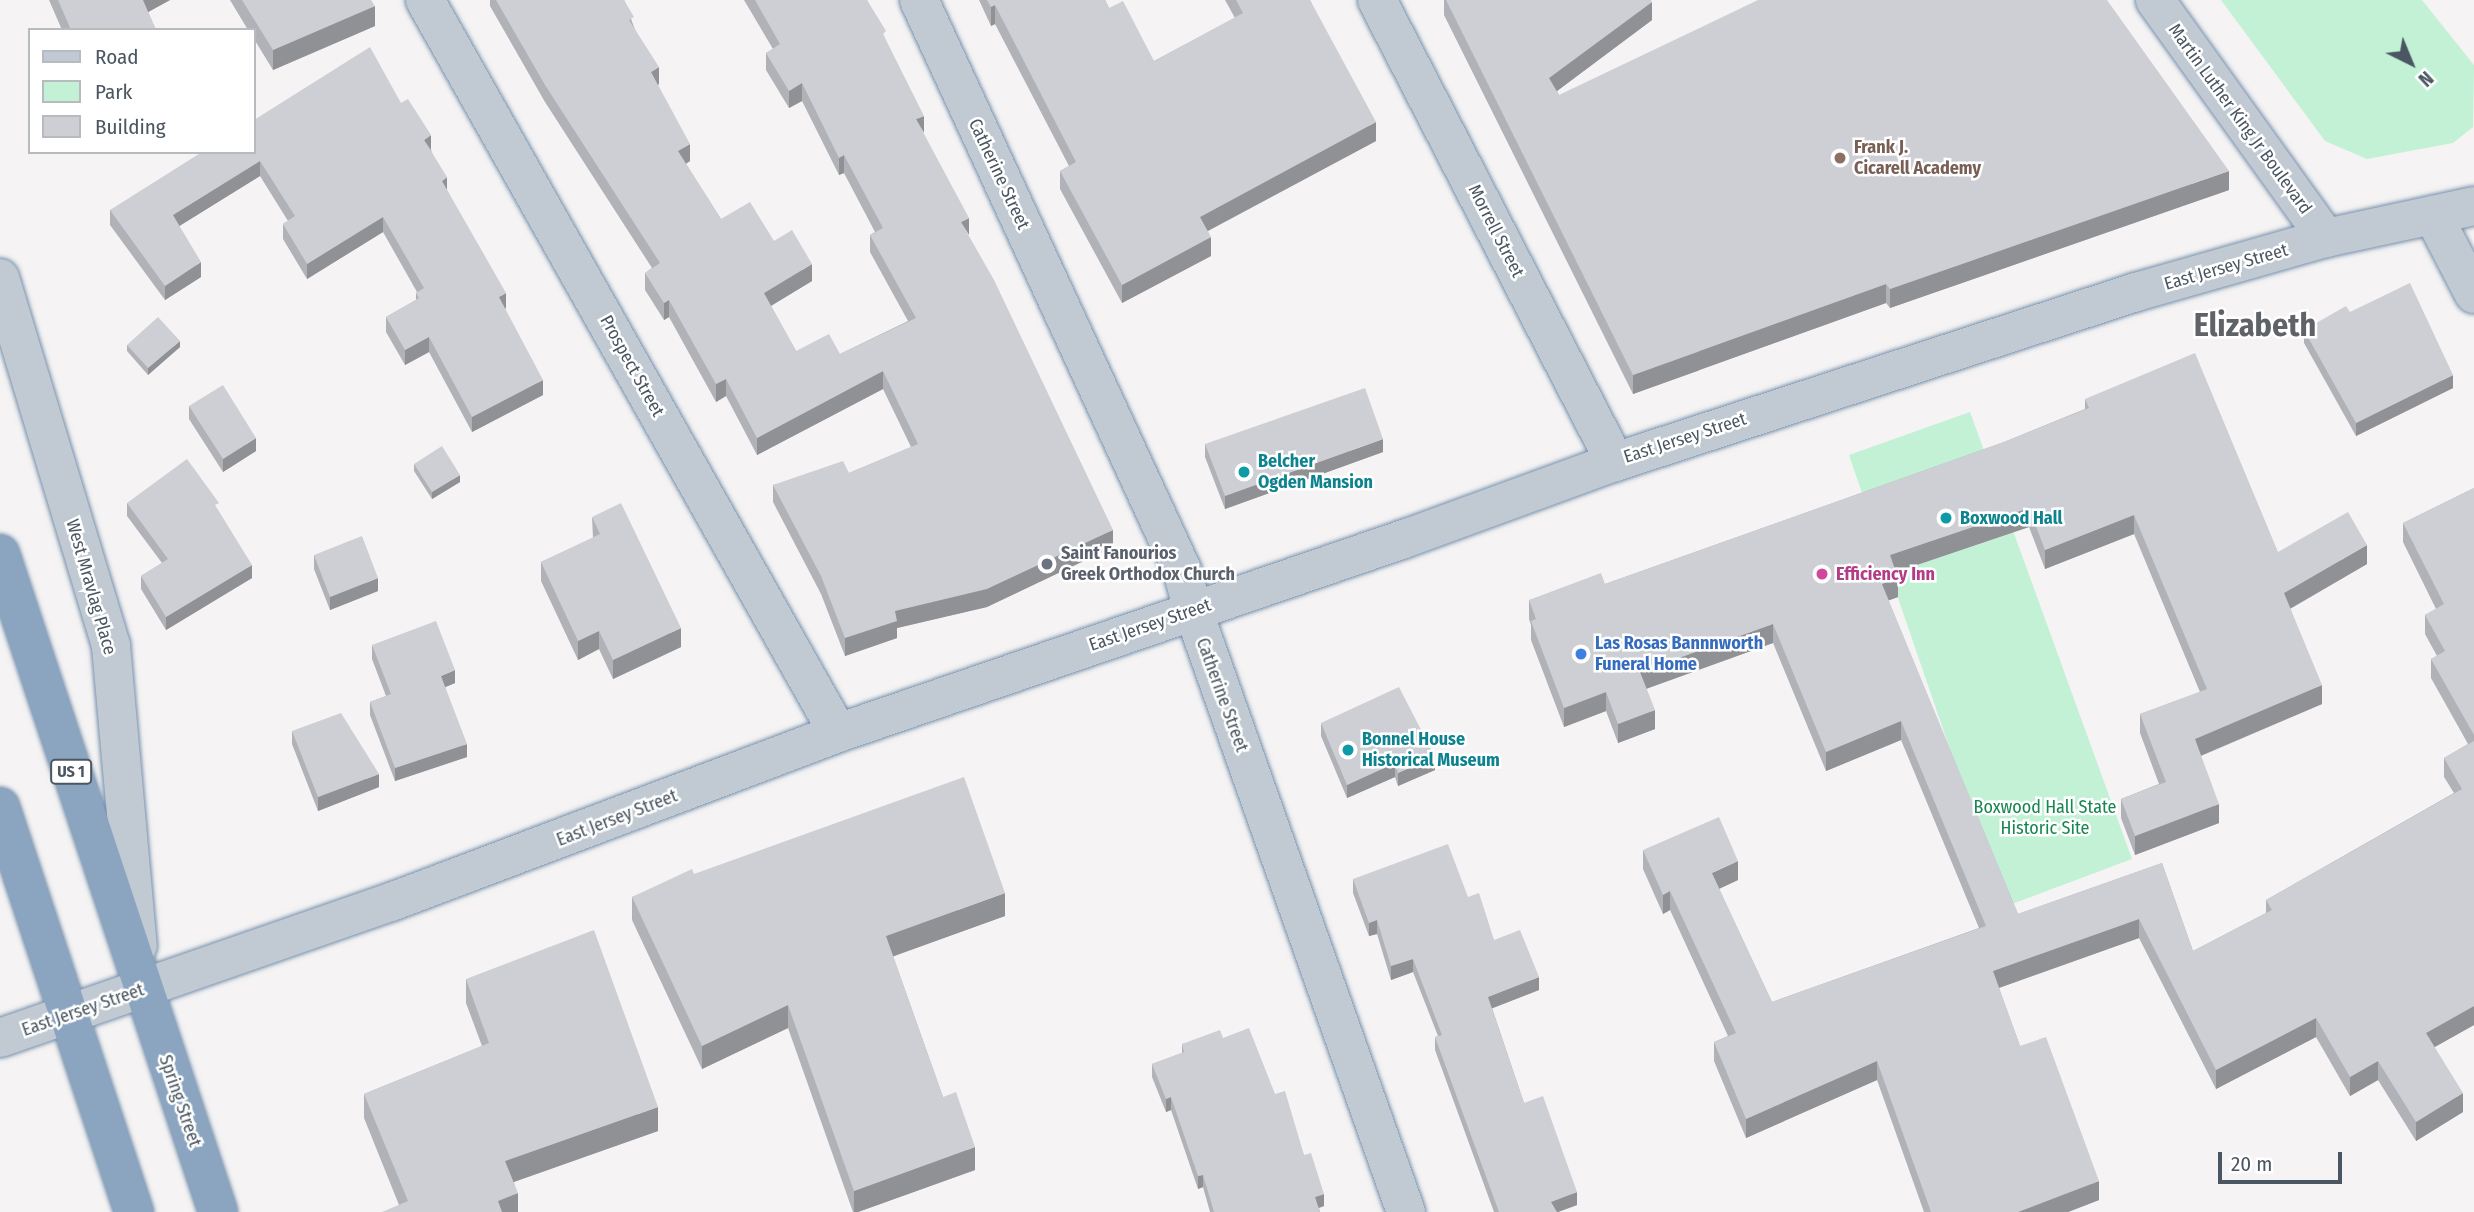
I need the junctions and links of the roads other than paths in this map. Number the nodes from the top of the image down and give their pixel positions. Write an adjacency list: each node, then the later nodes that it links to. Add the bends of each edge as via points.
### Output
1 (425, 0): 13 (street, Prospect Street)
2 (919, 0): 12 (street, Catherine Street, via 1182,570)
3 (1377, 0): 10 (street, Morrell Street)
4 (2155, 0): 7 (street, Martin Luther King Jr Boulevard)
5 (2474, 206): 6 (street, East Jersey Street)
6 (2433, 215): 7 (street, East Jersey Street); 9 (street)
7 (2326, 238): 10 (street, East Jersey Street, via 2111,300)
8 (0, 278): 15 (street, West Mravlag Place, via 111,646)
9 (2474, 294)
10 (1615, 462): 12 (street, East Jersey Street)
11 (0, 554): 15 (highway, US 1)
12 (1192, 610): 13 (street, East Jersey Street); 20 (street, Catherine Street)
13 (838, 733): 15 (street, East Jersey Street, via 391,902)
14 (0, 807): 16 (highway)
15 (142, 990): 16 (street, East Jersey Street); 19 (highway, Spring Street / US 1)
16 (69, 1014): 17 (street, East Jersey Street); 18 (highway)
17 (0, 1038)
18 (134, 1212)
19 (218, 1212)
20 (1406, 1212)

